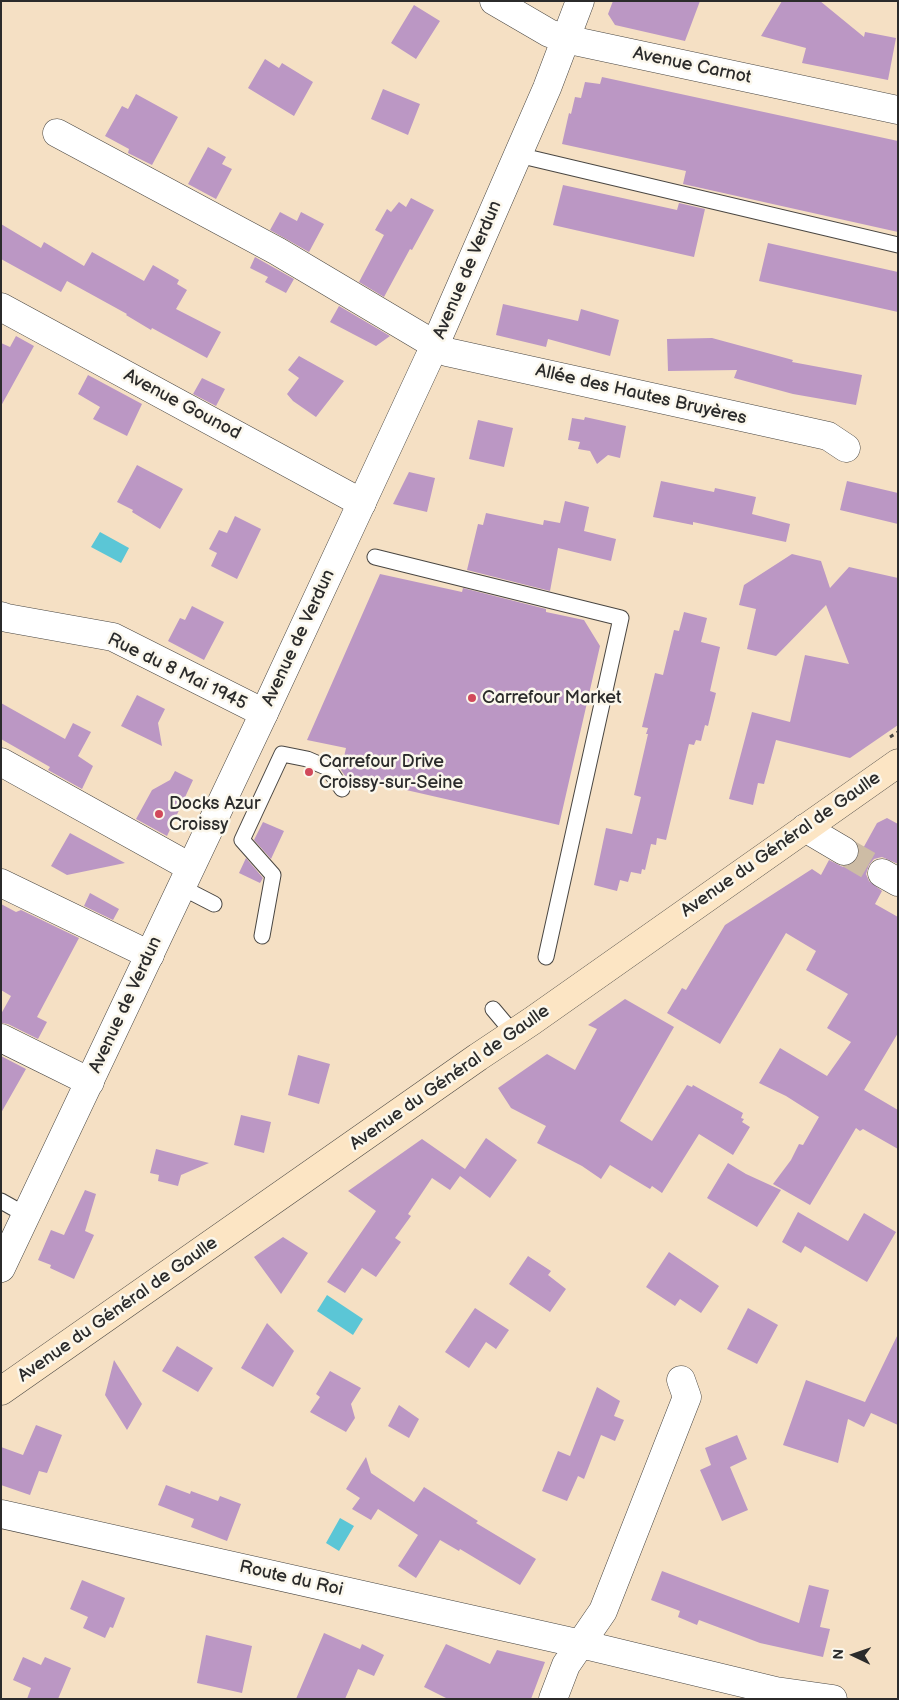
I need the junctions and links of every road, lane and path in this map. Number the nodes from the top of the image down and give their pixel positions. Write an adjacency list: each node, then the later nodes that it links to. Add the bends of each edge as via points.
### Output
1 (494, 1): 3 (street, Avenue Carnot)
2 (580, 1): 3 (street, Avenue de Verdun)
3 (565, 39): 4 (street, Avenue Carnot); 6 (street, Avenue de Verdun)
4 (898, 110)
5 (57, 133): 9 (street, Allée des Hautes Bruyères, via 277,250)
6 (518, 155): 7 (lane); 9 (street, Avenue de Verdun)
7 (898, 245)
8 (1, 307): 11 (street, Avenue Gounod)
9 (436, 344): 10 (street, Allée des Hautes Bruyères, via 447,352 828,436); 11 (street, Avenue de Verdun)
10 (846, 448)
11 (362, 503): 14 (street, Avenue de Verdun)
12 (376, 557): 25 (lane, via 621,618)
13 (1, 616): 14 (street, Rue du 8 Mai 1945, via 113,637)
14 (264, 713): 20 (street, Avenue de Verdun)
15 (1, 762): 20 (street)
16 (898, 763): 18 (main road, Avenue du Général de Gaulle)
17 (342, 789): 23 (lane, via 328,768 282,754 242,840 273,875)
18 (805, 828): 19 (street); 27 (main road, Avenue du Général de Gaulle)
19 (844, 851)
20 (185, 877): 22 (lane); 24 (street, Avenue de Verdun)
21 (1, 883): 24 (street)
22 (214, 904)
23 (262, 936)
24 (150, 955): 29 (street, Avenue de Verdun)
25 (546, 957)
26 (493, 1009): 27 (lane)
27 (514, 1034): 34 (main road, Avenue du Général de Gaulle)
28 (1, 1038): 29 (street)
29 (90, 1082): 31 (street, Avenue de Verdun)
30 (1, 1201): 31 (lane)
31 (26, 1215): 32 (street, Avenue de Verdun)
32 (1, 1268)
33 (681, 1380): 36 (street, via 687,1397 604,1611)
34 (1, 1392)
35 (1, 1514): 36 (street, Route du Roi)
36 (581, 1644): 37 (street, via 566,1665); 38 (street, Route du Roi, via 776,1691)
37 (553, 1699)
38 (833, 1699)

